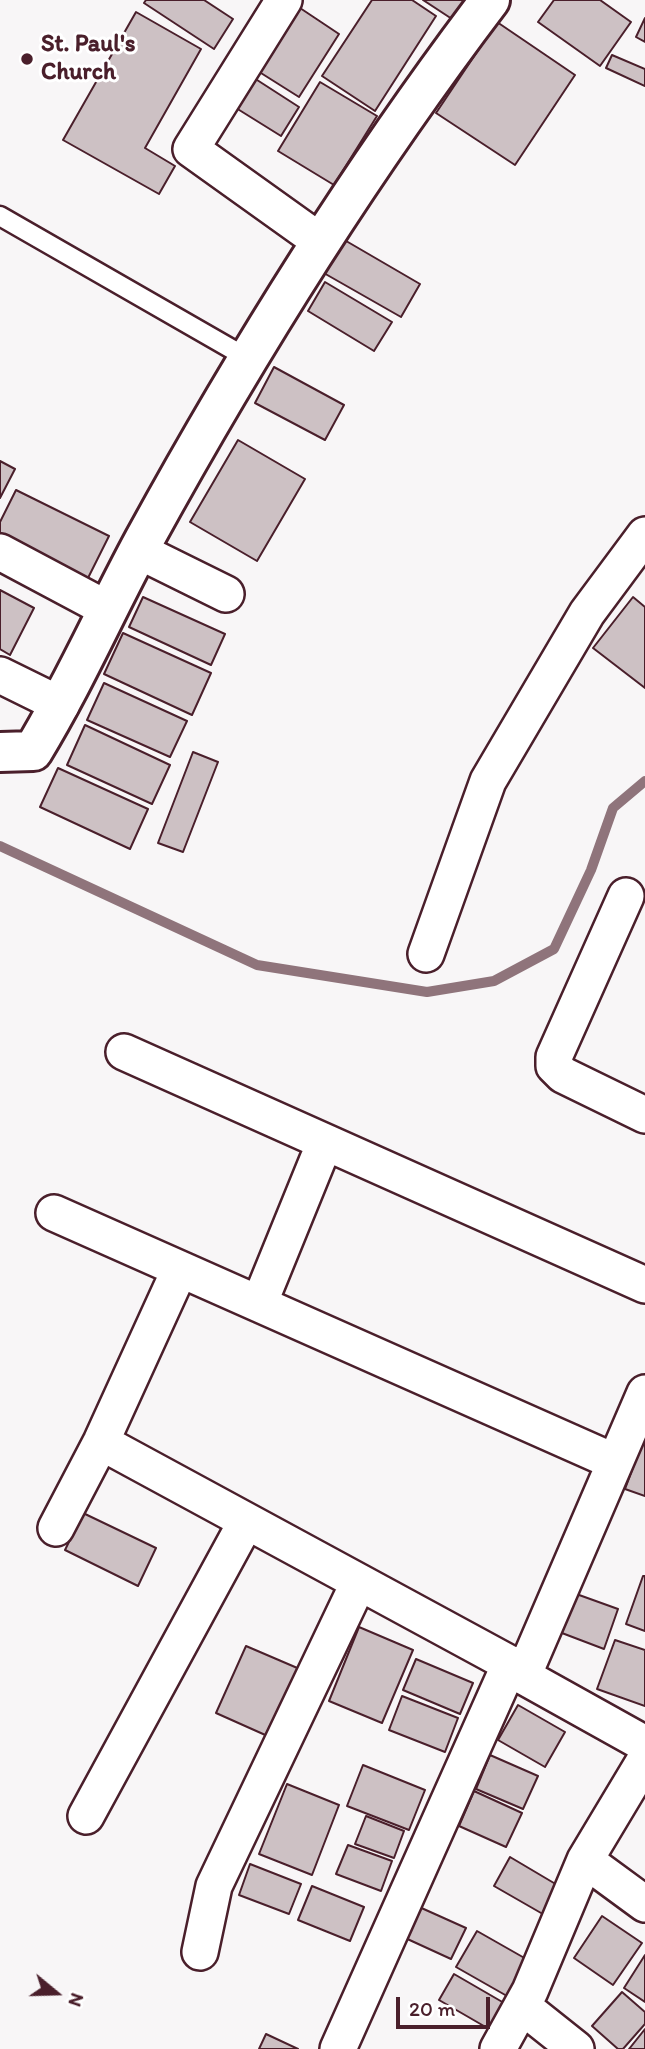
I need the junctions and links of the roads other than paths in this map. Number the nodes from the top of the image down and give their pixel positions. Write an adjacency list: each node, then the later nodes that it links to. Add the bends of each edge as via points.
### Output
1 (284, 0): 4 (street, via 191,149)
2 (490, 0): 4 (street)
3 (0, 216): 5 (lane)
4 (321, 242): 5 (street)
5 (249, 359): 7 (street)
6 (645, 535): 15 (street, via 587,613 488,781)
7 (139, 551): 9 (street); 10 (street)
8 (0, 552): 10 (street)
9 (226, 594)
10 (109, 610): 12 (street)
11 (0, 675): 12 (street)
12 (61, 705): 13 (street, via 33,751)
13 (0, 752)
14 (626, 896): 17 (street, via 554,1057 554,1066 563,1075)
15 (426, 954)
16 (124, 1052): 18 (street)
17 (645, 1115)
18 (325, 1142): 21 (street); 22 (street)
19 (54, 1213): 20 (street)
20 (180, 1269): 22 (street); 24 (street)
21 (645, 1285)
22 (259, 1304): 25 (street)
23 (645, 1394): 25 (street)
24 (101, 1442): 26 (street); 27 (street)
25 (615, 1462): 29 (street)
26 (246, 1522): 28 (street); 32 (street)
27 (56, 1528)
28 (358, 1584): 29 (street); 35 (street, via 214,1886)
29 (518, 1668): 30 (street, via 523,1676); 37 (street)
30 (645, 1744)
31 (645, 1760): 33 (street)
32 (86, 1816)
33 (585, 1860): 34 (street); 36 (street)
34 (645, 1904)
35 (200, 1952)
36 (522, 2006): 38 (street); 39 (street)
37 (338, 2049)
38 (498, 2049)
39 (576, 2049)

